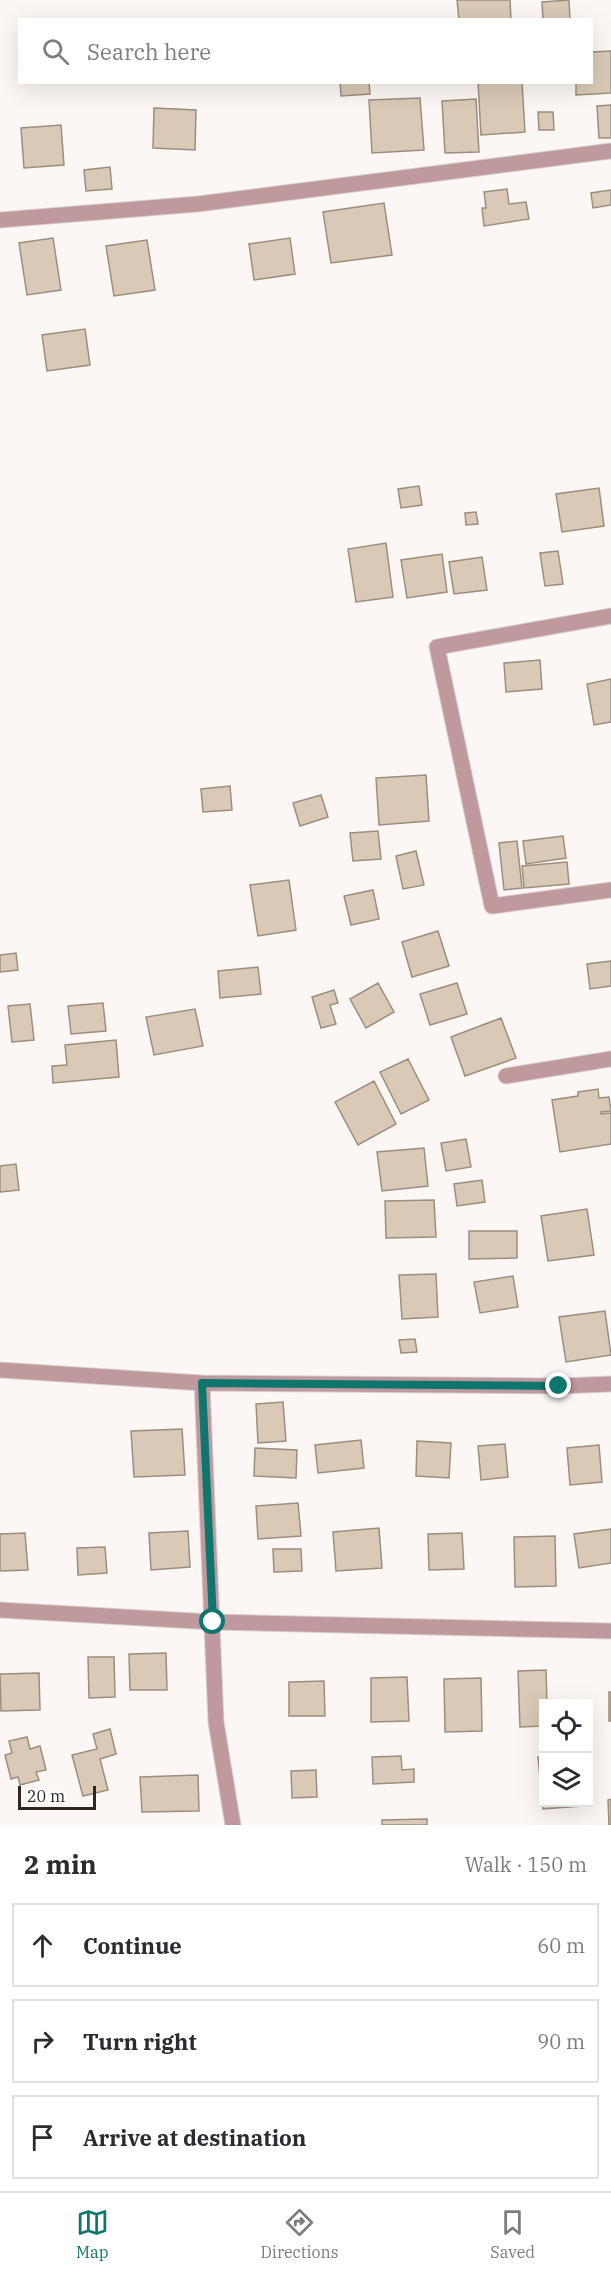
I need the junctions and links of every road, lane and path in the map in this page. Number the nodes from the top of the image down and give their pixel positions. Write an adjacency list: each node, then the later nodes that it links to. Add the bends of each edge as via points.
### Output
1 (611, 151): 2 (street, via 198,204)
2 (0, 220)
3 (611, 616): 4 (street, via 437,647 492,906)
4 (611, 890)
5 (611, 1059): 6 (street)
6 (507, 1076)
7 (0, 1370): 8 (street)
8 (202, 1383): 9 (street); 11 (street)
9 (611, 1384)
10 (0, 1610): 11 (street)
11 (213, 1622): 12 (street); 13 (street, via 216,1722)
12 (611, 1631)
13 (233, 1825)

